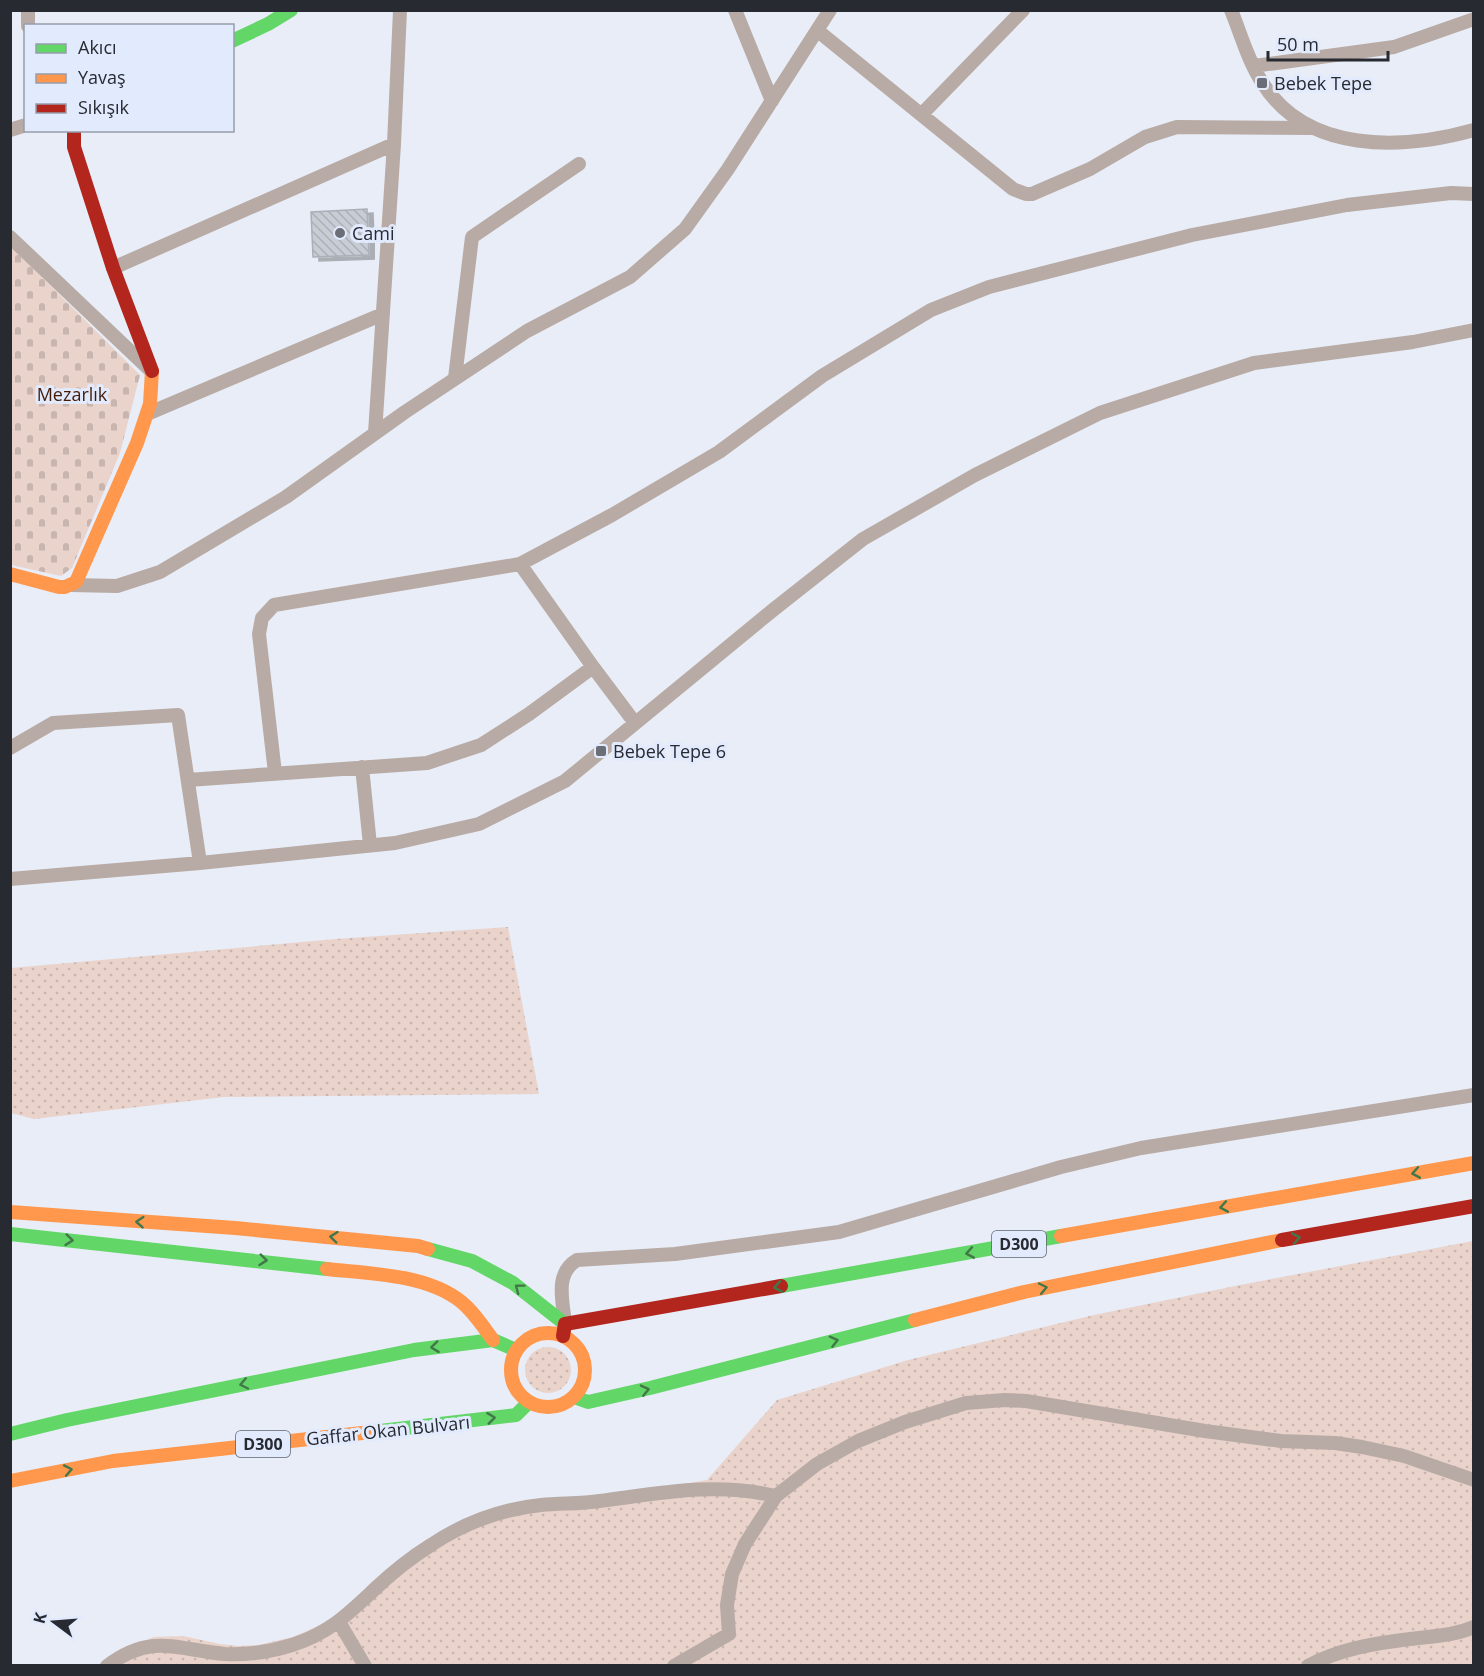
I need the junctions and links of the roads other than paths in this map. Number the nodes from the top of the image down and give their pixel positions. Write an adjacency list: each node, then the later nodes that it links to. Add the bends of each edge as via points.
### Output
1 (291, 10): 9 (main road)
2 (400, 10): 16 (street)
3 (735, 10): 11 (street)
4 (830, 10): 8 (street)
5 (1023, 10): 12 (street)
6 (1231, 10): 10 (street)
7 (1473, 19): 10 (street, via 1394,47)
8 (818, 31): 11 (street); 12 (street)
9 (234, 40)
10 (1254, 66): 13 (street, via 1262,83 1287,111)
11 (772, 101): 24 (street, via 686,229 630,277 527,331)
12 (922, 114): 13 (street, via 1013,189 1026,194 1090,169 1145,137 1177,127)
13 (1313, 128): 14 (street, via 1342,139 1393,143 1447,138)
14 (1473, 130)
15 (74, 132): 20 (main road, via 74,147)
16 (394, 144): 20 (street); 21 (street)
17 (579, 164): 24 (street, via 472,237)
18 (1473, 194): 27 (street, via 1451,193 1336,207 1192,235 989,287 931,310 822,376 719,452)
19 (10, 237): 23 (street)
20 (113, 268): 23 (main road)
21 (383, 314): 25 (street); 26 (street)
22 (1473, 330): 31 (street, via 1254,363 1100,413 975,475 863,539)
23 (152, 371): 25 (main road)
24 (455, 378): 26 (street)
25 (147, 414): 29 (main road, via 80,577)
26 (375, 433): 29 (street, via 286,497 160,572 117,586)
27 (520, 564): 30 (street); 34 (street, via 282,603 267,610 260,634)
28 (10, 574): 29 (main road, via 59,587)
29 (71, 585)
30 (593, 667): 31 (street); 33 (street, via 481,745 428,763)
31 (635, 723): 36 (street, via 565,781 479,824)
32 (10, 748): 35 (street, via 53,723 178,715)
33 (362, 767): 34 (street); 36 (street)
34 (275, 773): 35 (street)
35 (188, 780): 37 (street)
36 (370, 845): 37 (street)
37 (200, 863): 38 (street)
38 (10, 879)
39 (1473, 1095): 44 (street, via 1141,1148 1061,1167 839,1232 675,1254 577,1260 562,1277)
40 (1473, 1163): 44 (main road, D300, one-way to 44)
41 (1473, 1206): 47 (main road, one-way to 41, via 588,1402 650,1388 1024,1292)
42 (10, 1212): 44 (main road, one-way to 42, via 513,1283 472,1261 418,1246)
43 (10, 1234): 45 (main road, one-way to 45, via 410,1279 447,1292 467,1307)
44 (564, 1330): 46 (main road, via 539,1334); 47 (main road, via 585,1361 584,1381)
45 (493, 1340): 46 (main road); 49 (main road, one-way to 49, via 402,1352)
46 (516, 1350): 48 (main road, via 512,1379)
47 (574, 1397): 48 (main road, via 547,1408)
48 (528, 1402): 51 (main road, Gaffar Okan Bulvarı / D300, one-way to 48, via 113,1461 516,1415)
49 (10, 1434)
50 (1473, 1480): 52 (street, via 1404,1456 1362,1447 1248,1437 1005,1400 949,1407 879,1432 817,1464)
51 (10, 1481)
52 (776, 1496): 53 (street, via 734,1488 700,1488 507,1511 472,1523 434,1543 393,1572); 58 (street, via 745,1544 732,1574 727,1605 729,1634)
53 (339, 1622): 55 (street, via 278,1649); 57 (street)
54 (1473, 1627): 59 (street, via 1443,1636 1369,1645)
55 (219, 1659): 56 (street, via 176,1646 148,1647)
56 (107, 1665)
57 (365, 1665)
58 (674, 1665)
59 (1308, 1665)

